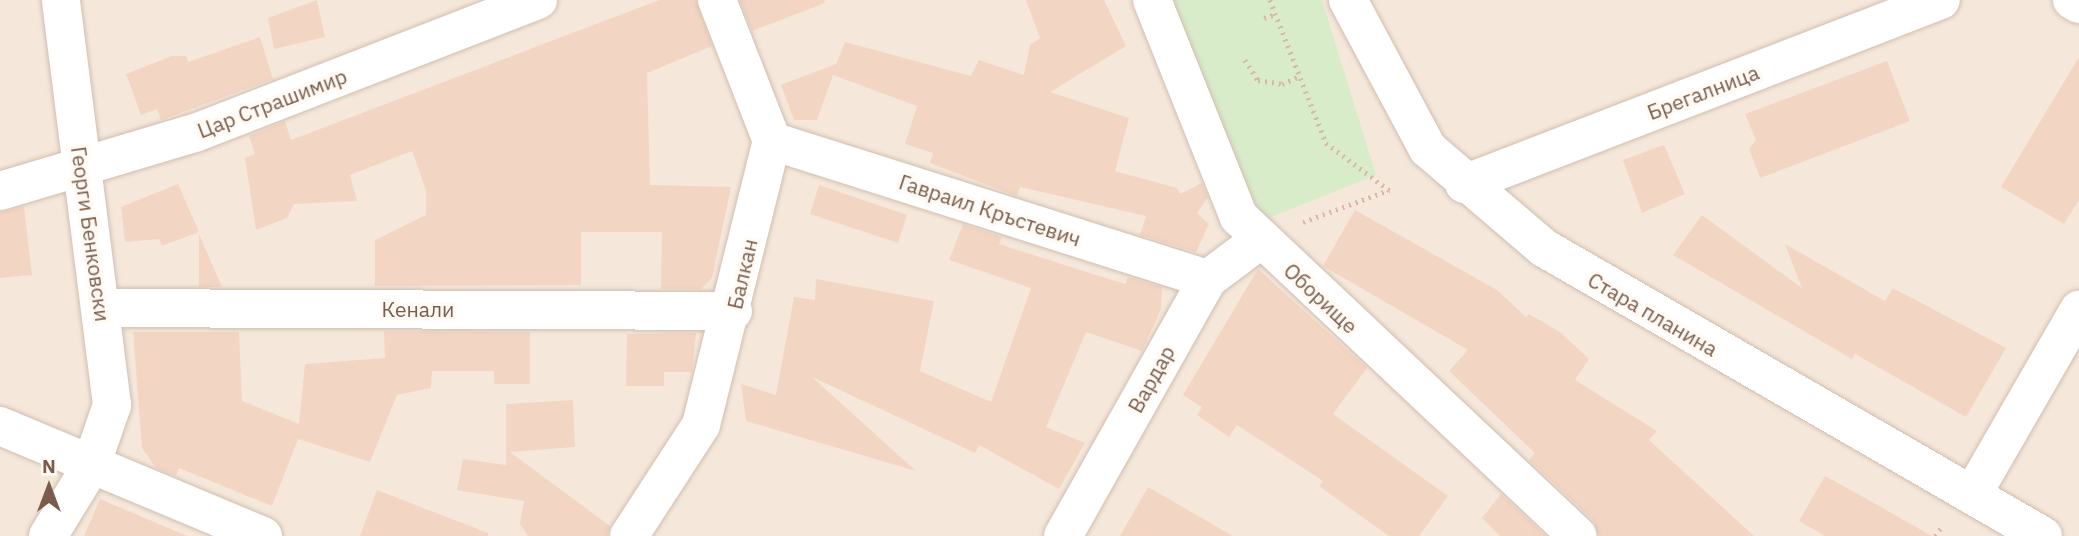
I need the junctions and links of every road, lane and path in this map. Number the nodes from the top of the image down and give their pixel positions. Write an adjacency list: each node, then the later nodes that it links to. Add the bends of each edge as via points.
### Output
1 (61, 0): 15 (street, Георги Бенковски)
2 (538, 0): 15 (street, Цар Страшимир, via 195,133)
3 (717, 0): 14 (street)
4 (1152, 0): 18 (street, Оборище, via 1239,217)
5 (1270, 0): 10 (path)
6 (1348, 0): 16 (street, Стара планина, via 1428,149)
7 (1941, 0): 16 (street, Брегалница)
8 (2072, 0): 9 (street)
9 (2079, 4)
10 (1276, 14): 11 (path); 13 (path)
11 (1264, 18)
12 (1245, 60): 13 (path, via 1258,80 1282,84)
13 (1300, 76): 18 (path, via 1326,143 1389,190)
14 (772, 141): 19 (street, Гавраил Кръстевич); 22 (street, Балкан)
15 (80, 169): 17 (street, Цар Страшимир); 20 (street, Георги Бенковски)
16 (1464, 184): 25 (street, Стара планина, via 1544,248 1609,290)
17 (0, 191)
18 (1260, 240): 19 (street, Вардар); 31 (street, Оборище)
19 (1208, 279): 30 (street, Вардар)
20 (103, 308): 22 (street, Кенали); 24 (street, Георги Бенковски, via 112,405)
21 (2079, 310): 25 (street)
22 (733, 311): 29 (street, Балкан, via 701,425)
23 (0, 426): 24 (street)
24 (91, 466): 27 (street, Георги Бенковски); 28 (street)
25 (1972, 495): 33 (street, Стара планина)
26 (1943, 524): 32 (path)
27 (48, 536)
28 (263, 536)
29 (629, 536)
30 (1063, 536)
31 (1578, 536)
32 (1935, 536)
33 (2043, 536)

